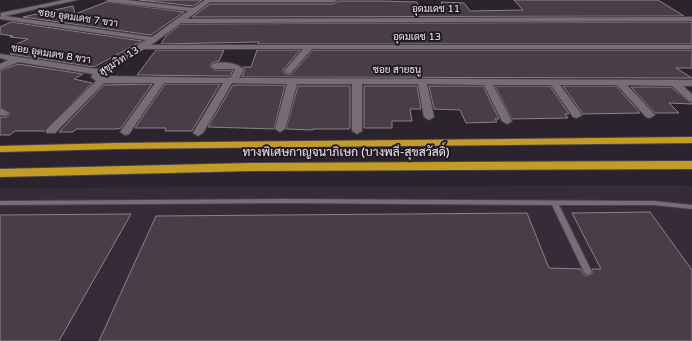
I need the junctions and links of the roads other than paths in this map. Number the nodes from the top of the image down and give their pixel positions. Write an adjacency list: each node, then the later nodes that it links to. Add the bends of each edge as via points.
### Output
1 (74, 0): 7 (street)
2 (109, 0): 5 (street)
3 (209, 0): 4 (street); 5 (street, สุขุมวิท 13)
4 (334, 0)
5 (194, 10): 10 (street, สุขุมวิท 13)
6 (556, 10): 8 (street)
7 (0, 16): 11 (street, ซอย อุดมเดช 7 ขวา)
8 (563, 19): 9 (street, อุดมเดช 11); 10 (street, อุดมเดช 11)
9 (692, 19)
10 (180, 20): 11 (street, สุขุมวิท 13)
11 (153, 39): 12 (street, สุขุมวิท 13)
12 (142, 47): 13 (street, อุดมเดช 13); 19 (street, สุขุมวิท 13)
13 (310, 47): 14 (street, อุดมเดช 13); 20 (street)
14 (692, 47)
15 (0, 56): 16 (street, ซอย อุดมเดช 8 ขวา)
16 (17, 59): 18 (street); 19 (street, ซอย อุดมเดช 8 ขวา)
17 (214, 66): 21 (street, via 236,66 240,70)
18 (0, 67)
19 (100, 76): 22 (street, ซอย สายธนู); 36 (street, สุขุมวิท 13)
20 (291, 76): 21 (street, ซอย สายธนู); 23 (street, ซอย สายธนู); 35 (street)
21 (232, 79): 22 (street, ซอย สายธนู); 39 (street)
22 (162, 80): 38 (street)
23 (357, 80): 24 (street, ซอย สายธนู); 37 (street)
24 (422, 81): 25 (street, ซอย สายธนู); 33 (street)
25 (486, 82): 26 (street, ซอย สายธนู); 34 (street)
26 (553, 82): 27 (street, ซอย สายธนู); 32 (street)
27 (620, 83): 28 (street, ซอย สายธนู); 31 (street)
28 (674, 83): 29 (street, ซอย สายธนู); 30 (street)
29 (692, 83)
30 (692, 99)
31 (650, 114)
32 (577, 115)
33 (429, 117)
34 (507, 121)
35 (280, 129)
36 (51, 131)
37 (357, 131)
38 (125, 132)
39 (198, 133)
40 (692, 140): 41 (highway, ทางพิเศษกาญจนาภิเษก (บางพลี-สุขสวัสดิ์))
41 (0, 148)
42 (692, 165): 43 (highway, ทางพิเศษกาญจนาภิเษก (บางพลี-สุขสวัสดิ์), via 251,167)
43 (0, 173)
44 (0, 202): 45 (lane, via 282,201)
45 (555, 204): 46 (lane, via 654,204); 47 (lane)
46 (692, 207)
47 (588, 272)

